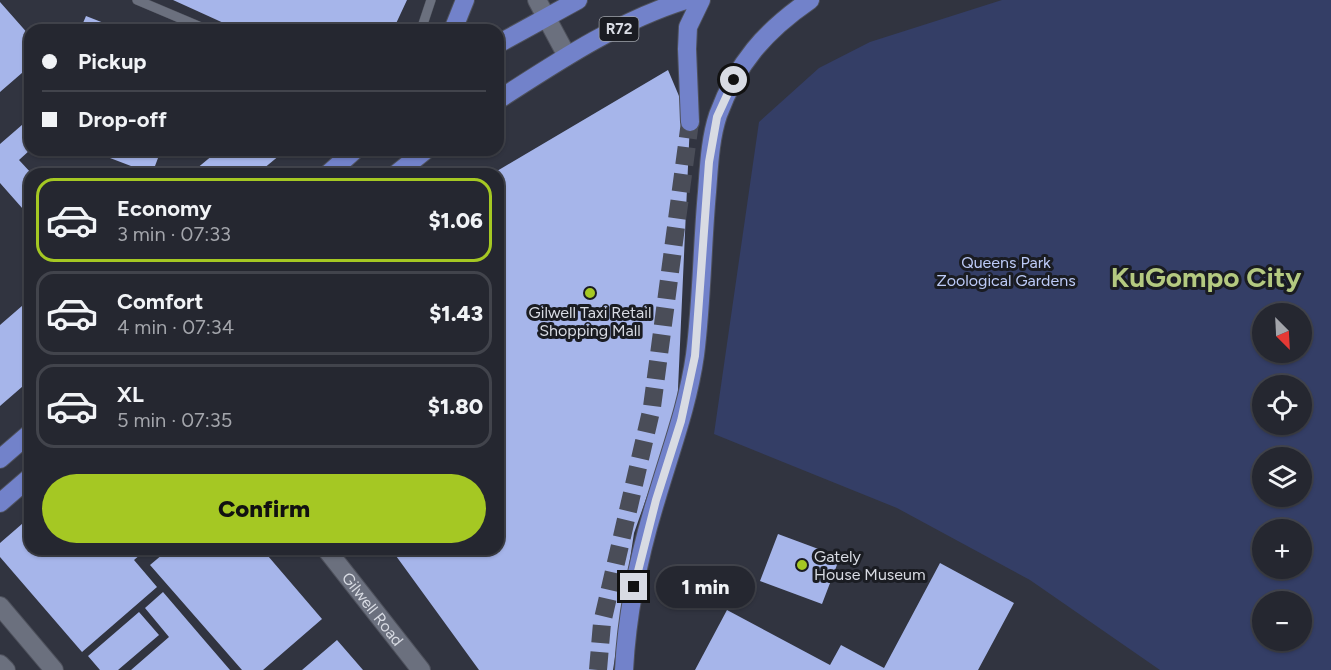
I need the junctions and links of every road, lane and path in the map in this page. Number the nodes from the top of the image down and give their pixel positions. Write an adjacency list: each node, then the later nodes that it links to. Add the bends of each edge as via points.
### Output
1 (137, 0): 10 (lane)
2 (431, 0): 11 (lane)
3 (465, 0): 12 (main road)
4 (537, 0): 9 (street)
5 (578, 0): 9 (main road)
6 (701, 0): 16 (main road, via 688,27)
7 (810, 0): 31 (main road, via 782,19 755,46 717,117 709,162 695,356 681,421 644,542 625,643)
8 (679, 2): 14 (main road, R72)
9 (546, 17): 13 (main road); 14 (street)
10 (194, 24)
11 (423, 24)
12 (455, 24)
13 (504, 41)
14 (567, 56): 15 (main road, R72)
15 (504, 96)
16 (690, 123)
17 (348, 156): 19 (main road)
18 (418, 156): 20 (main road)
19 (335, 168)
20 (404, 168)
21 (24, 438): 22 (main road)
22 (0, 459)
23 (24, 482): 24 (main road)
24 (0, 503)
25 (331, 555): 30 (street, Gilwell Road)
26 (0, 606): 29 (street)
27 (0, 663): 28 (street)
28 (6, 670)
29 (54, 670)
30 (421, 670)
31 (624, 670)

